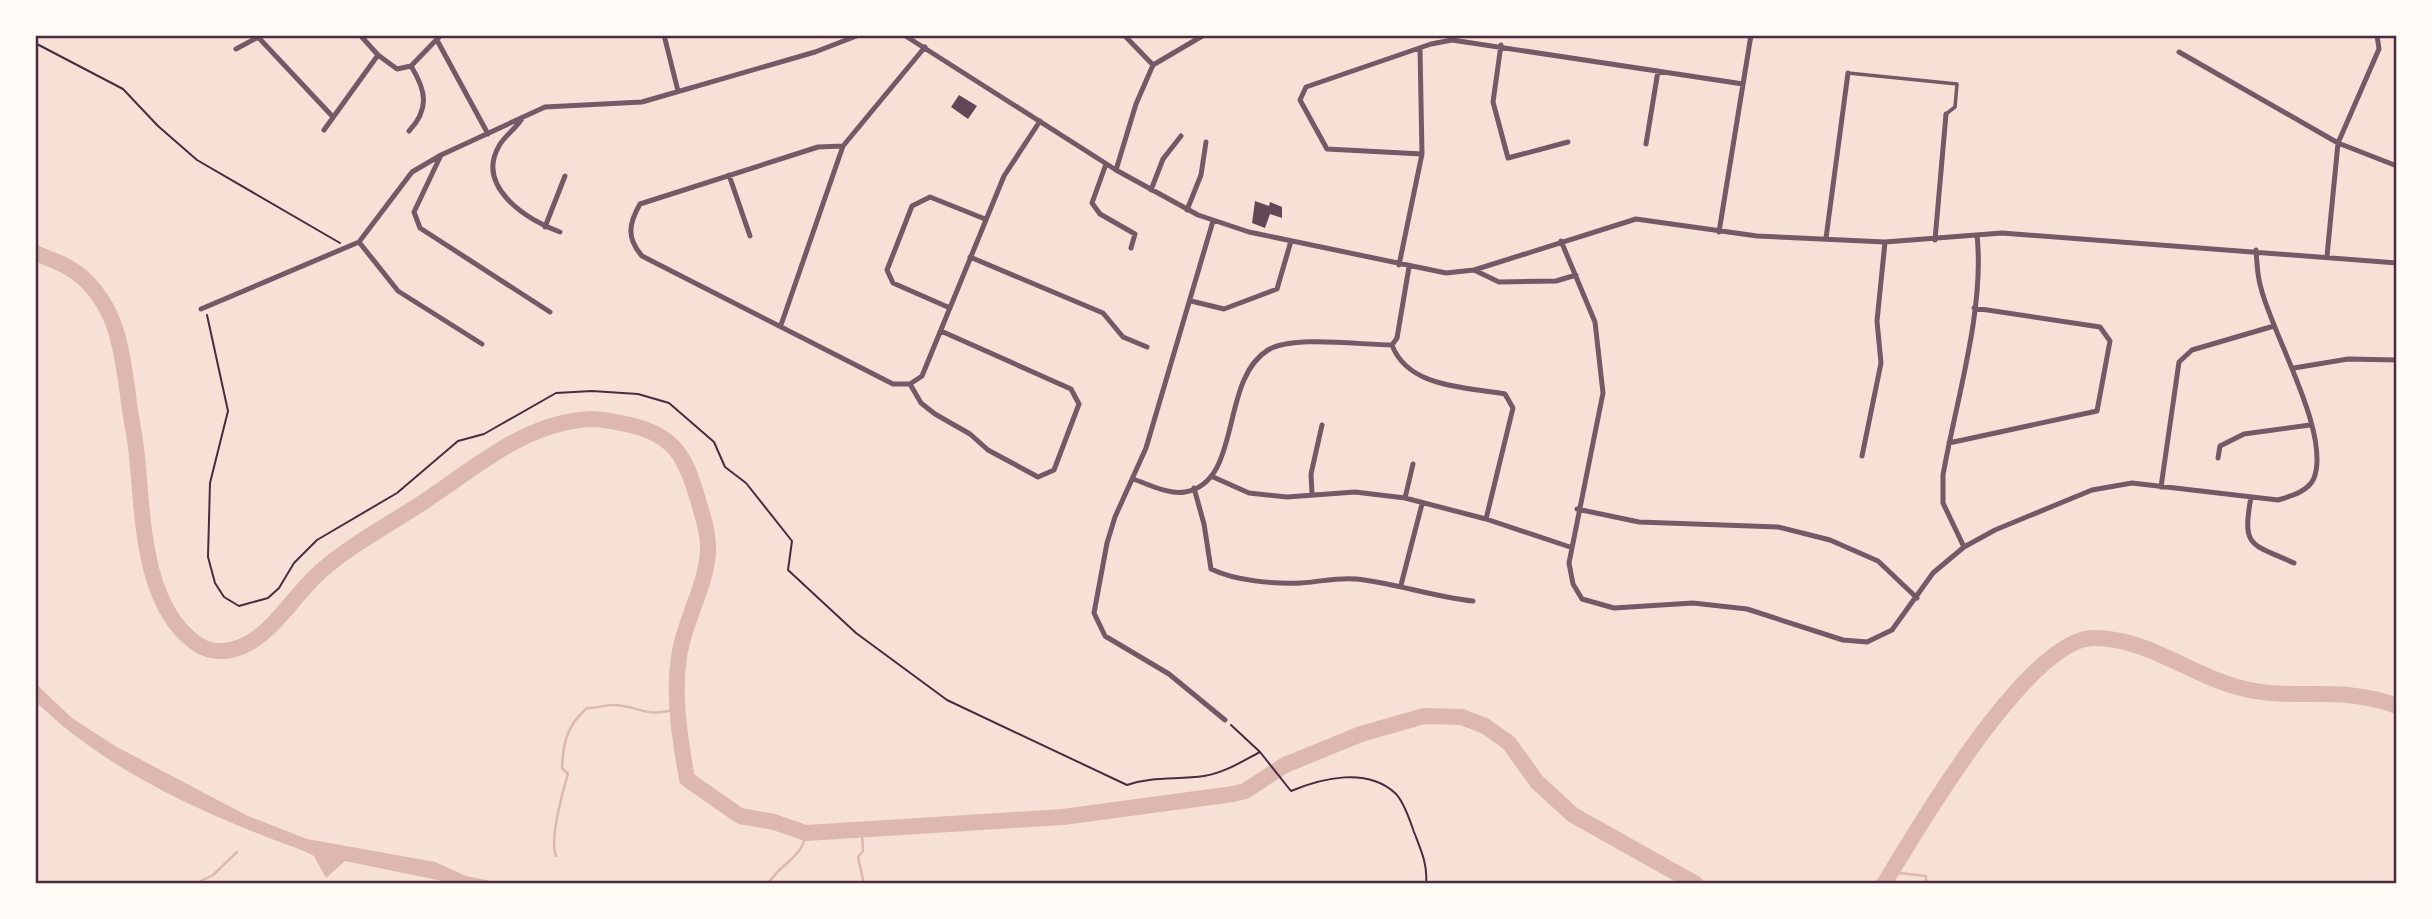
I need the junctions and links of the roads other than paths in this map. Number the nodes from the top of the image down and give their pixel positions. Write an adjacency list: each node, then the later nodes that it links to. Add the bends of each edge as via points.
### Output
1 (360, 35): 17 (street)
2 (441, 35): 11 (street)
3 (664, 35): 23 (street)
4 (859, 35): 23 (street)
5 (904, 35): 13 (street)
6 (1124, 35): 18 (street)
7 (1204, 35): 18 (street)
8 (1751, 35): 22 (street)
9 (2377, 35): 34 (street, via 2379,49)
10 (260, 36): 15 (street); 25 (street)
11 (438, 41): 19 (street); 30 (street)
12 (1501, 46): 14 (street, via 1452,40); 20 (street); 33 (street, via 1493,102 1508,158)
13 (925, 47): 27 (street); 36 (street)
14 (1420, 48): 37 (street); 37 (street, via 1306,87 1300,100 1327,149)
15 (236, 50)
16 (2179, 52): 34 (street)
17 (378, 55): 19 (street, via 397,69); 25 (street)
18 (1153, 65): 41 (street)
19 (411, 66): 29 (street, via 422,84 425,101 420,119)
20 (1658, 71): 22 (street); 35 (street)
21 (1848, 73): 24 (street, via 1957,84 1955,107); 53 (street)
22 (1743, 85): 50 (street)
23 (678, 91): 26 (street, via 642,102 545,107)
24 (1946, 114): 54 (street)
25 (333, 117): 28 (street)
26 (523, 117): 30 (street); 48 (street, via 499,146 493,162 509,204)
27 (1040, 121): 39 (street); 46 (street, via 1004,176)
28 (324, 130)
29 (409, 131)
30 (488, 134): 38 (street)
31 (1181, 136): 44 (street, via 1163,159)
32 (1206, 142): 45 (street, via 1201,175)
33 (1568, 142)
34 (2338, 143): 40 (street); 61 (street)
35 (1646, 144)
36 (843, 146): 42 (street, via 818,146); 73 (street)
37 (1422, 154): 64 (street)
38 (441, 155): 56 (street, via 412,172); 72 (street, via 414,212 420,228)
39 (1106, 164): 41 (street); 59 (street, via 1092,203 1100,214 1135,234)
40 (2397, 166)
41 (1116, 170): 44 (street)
42 (729, 175): 52 (street); 73 (street, via 640,204 630,224 631,237 642,256)
43 (565, 176): 48 (street)
44 (1150, 190): 45 (street)
45 (1187, 210): 47 (street)
46 (985, 219): 62 (street); 69 (street, via 930,197 912,206 887,270 893,283)
47 (1213, 221): 57 (street); 68 (street)
48 (545, 227): 49 (street)
49 (560, 232)
50 (1719, 232): 53 (street); 55 (street, via 1636,219)
51 (1977, 235): 54 (street); 60 (street); 70 (street, via 1980,263)
52 (750, 236)
53 (1826, 238): 58 (street)
54 (1935, 240): 58 (street)
55 (1562, 241): 66 (street); 67 (street)
56 (359, 242): 71 (street); 76 (street, via 398,290)
57 (1292, 242): 64 (street); 68 (street, via 1277,289 1224,309)
58 (1885, 242): 85 (street, via 1877,321 1881,363)
59 (1131, 248)
60 (2256, 250): 61 (street); 74 (street, via 2260,286)
61 (2327, 256): 63 (street)
62 (970, 257): 69 (street); 78 (street, via 1103,313 1123,337)
63 (2397, 262)
64 (1399, 265): 65 (street)
65 (1409, 267): 66 (street, via 1446,274); 77 (street, via 1397,338)
66 (1474, 270): 67 (street, via 1499,282 1556,281)
67 (1576, 275): 96 (street, via 1595,323 1603,393)
68 (1191, 301): 89 (street)
69 (950, 308): 75 (street)
70 (1974, 308): 84 (street); 84 (street, via 2100,327 2110,341 2097,411)
71 (201, 310)
72 (550, 312)
73 (781, 326): 81 (street, via 893,384)
74 (2274, 326): 80 (street); 90 (street, via 2192,350 2179,362)
75 (941, 331): 81 (street, via 922,376); 81 (street, via 1071,389 1079,404 1054,470 1038,477 988,450 921,403)
76 (482, 344)
77 (1391, 345): 88 (street, via 1286,344 1268,350 1241,384 1218,469); 97 (street, via 1408,369 1433,382 1506,394 1513,408)
78 (1147, 347)
79 (2397, 360): 80 (street, via 2348,359)
80 (2294, 368): 83 (street)
81 (910, 384)
82 (1322, 425): 92 (street)
83 (2310, 425): 86 (street, via 2244,434 2220,446); 93 (street, via 2318,456 2313,480 2297,494 2278,500)
84 (1949, 443): 99 (street, via 1943,503)
85 (1862, 456)
86 (2218, 458)
87 (1413, 464): 94 (street)
88 (1212, 476): 91 (street); 92 (street, via 1249,493)
89 (1133, 479): 91 (street, via 1175,491); 104 (street, via 1107,543 1094,613 1105,636 1169,674)
90 (2161, 487): 93 (street); 99 (street, via 2132,484 2092,489)
91 (1194, 488): 101 (street, via 1211,569 1225,576)
92 (1311, 494): 94 (street, via 1355,492)
93 (2251, 497): 100 (street, via 2245,528 2248,538)
94 (1405, 498): 95 (street)
95 (1422, 504): 97 (street); 101 (street)
96 (1577, 509): 98 (street); 102 (street, via 1639,522 1778,527 1830,540 1878,561)
97 (1486, 519): 98 (street)
98 (1570, 547): 102 (street, via 1569,574 1577,591 1582,599 1603,607 1693,603 1747,609 1843,640 1867,642 1892,630)
99 (1964, 547): 102 (street, via 1933,573)
100 (2294, 564)
101 (1401, 585): 103 (street, via 1441,598)
102 (1917, 598)
103 (1473, 601)
104 (1226, 720)

